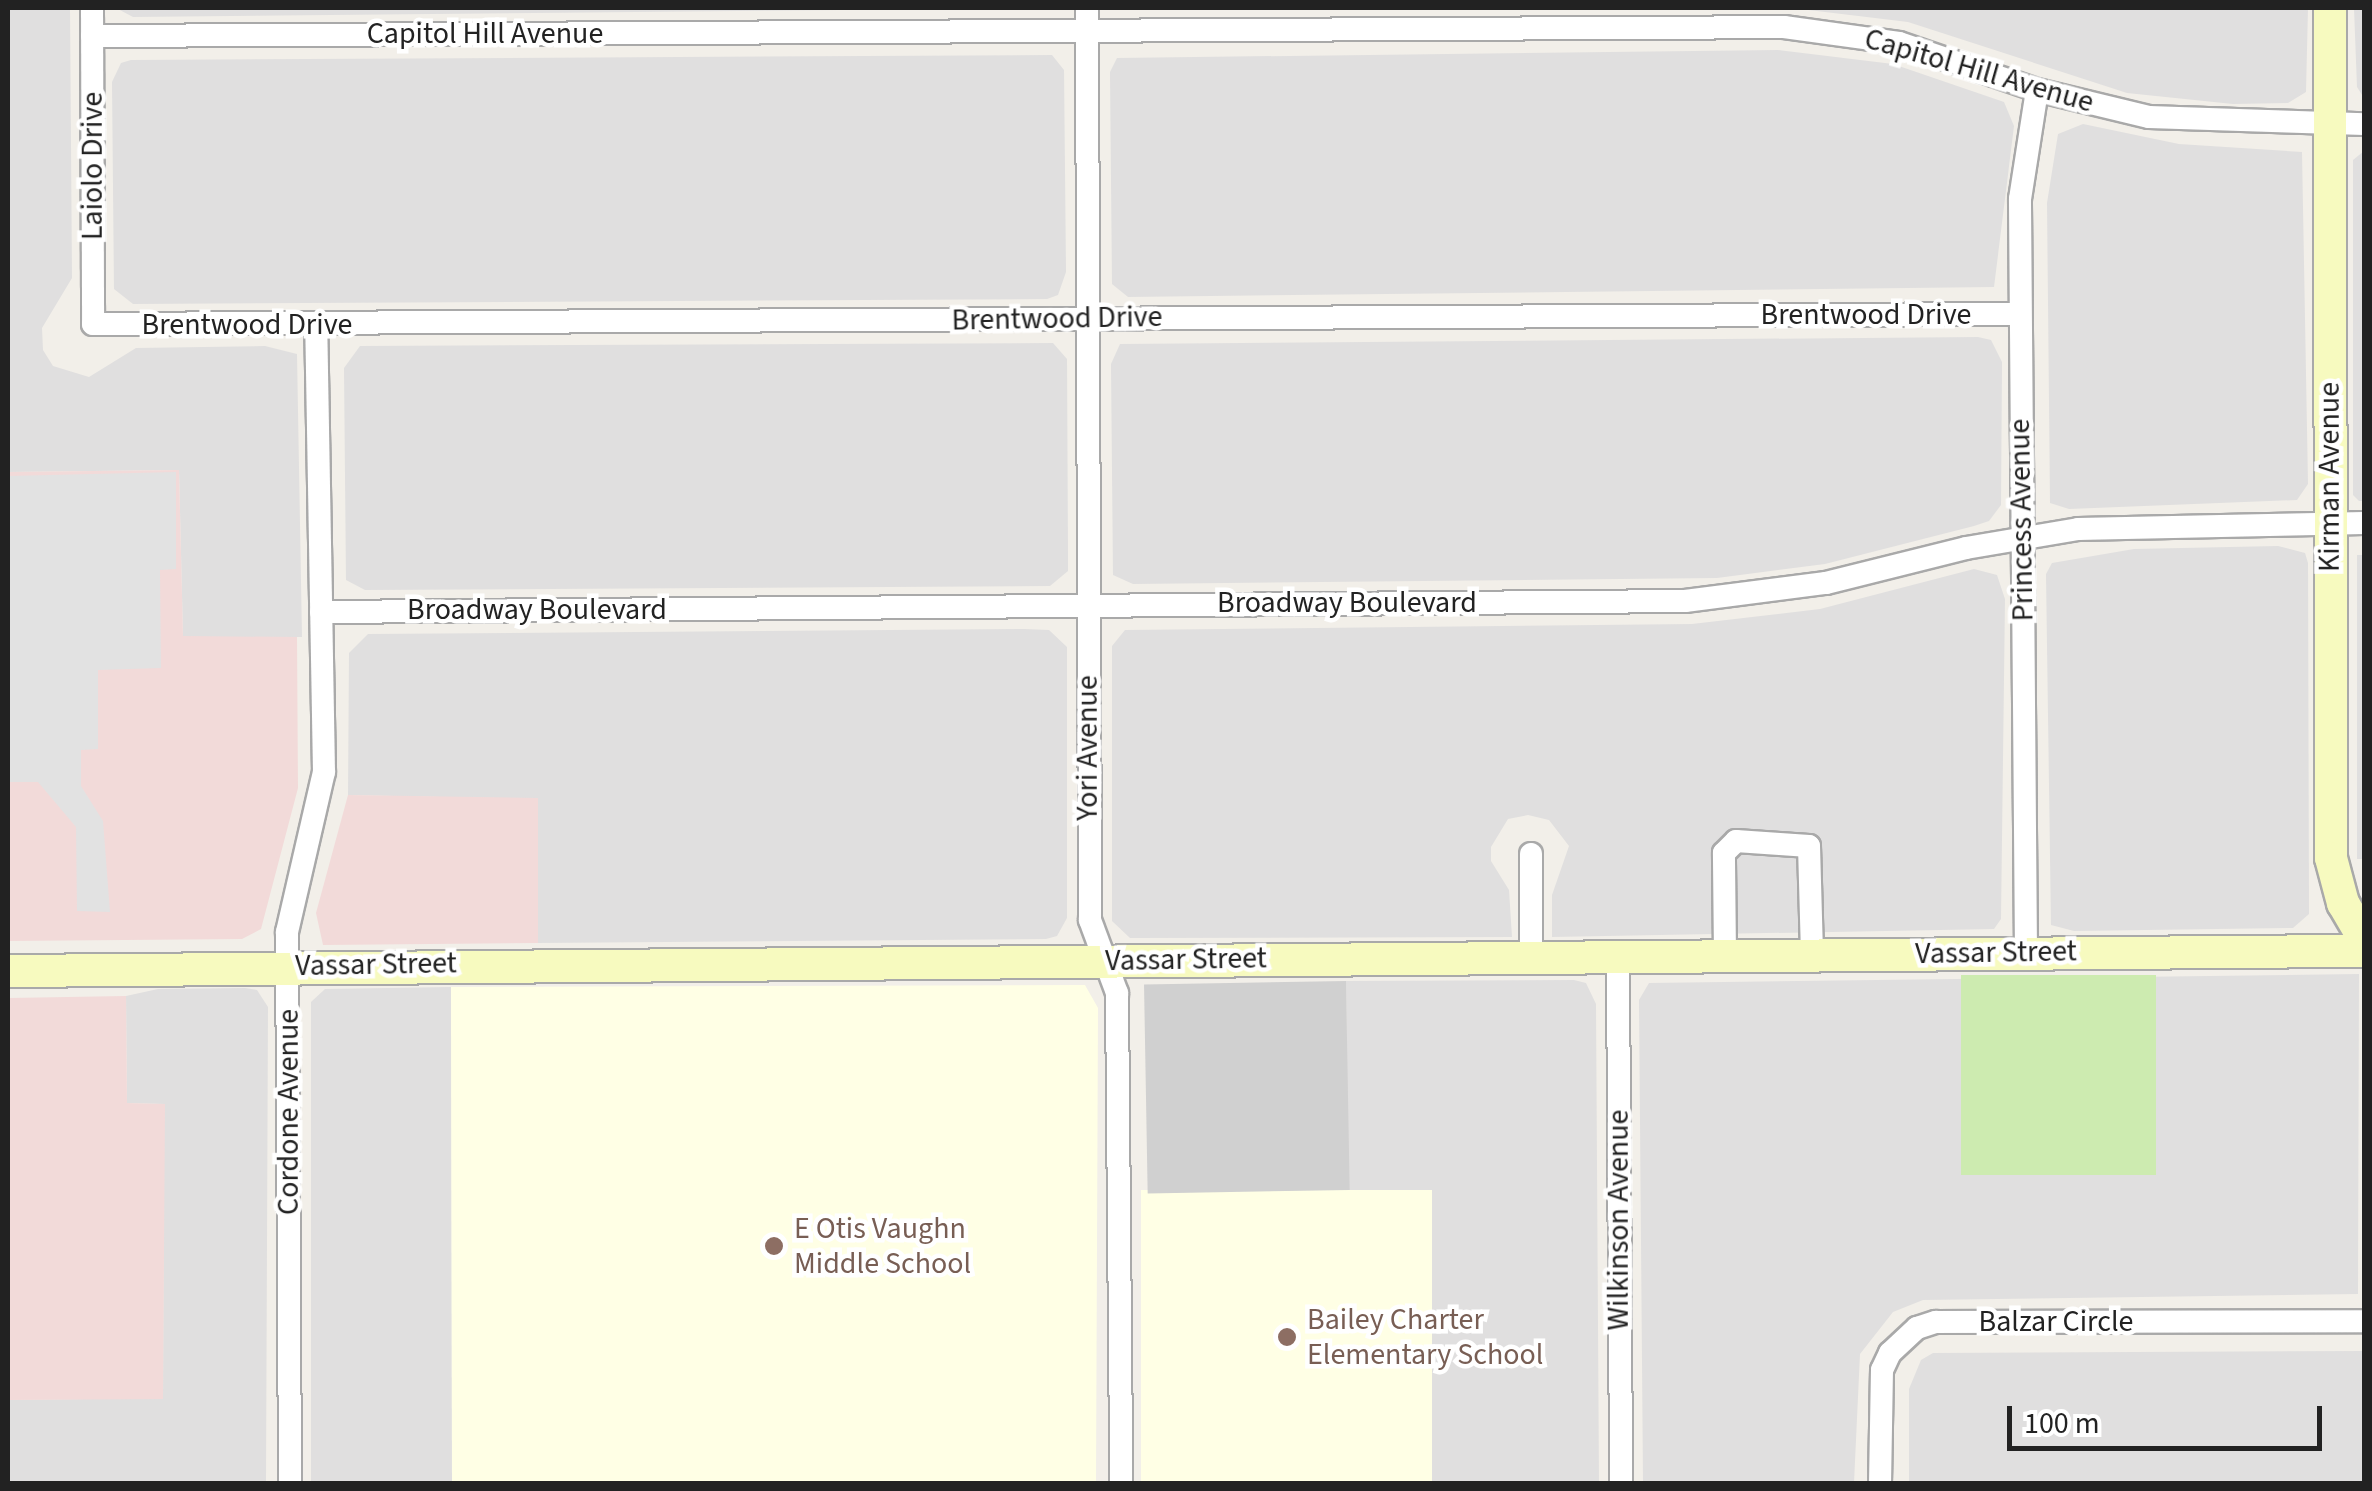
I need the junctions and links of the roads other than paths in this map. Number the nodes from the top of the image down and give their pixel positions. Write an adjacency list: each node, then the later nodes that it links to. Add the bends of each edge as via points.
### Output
1 (92, 8): 4 (street, Laiolo Drive)
2 (2330, 8): 6 (street, Kirman Avenue)
3 (1087, 20): 4 (street, Capitol Hill Avenue); 5 (street, Capitol Hill Avenue, via 1784,27 1899,43); 9 (street, Yori Avenue)
4 (92, 36): 10 (street, Laiolo Drive)
5 (2037, 90): 6 (street, Capitol Hill Avenue, via 2149,117); 8 (street, Princess Avenue, via 2020,199)
6 (2330, 124): 7 (street, Capitol Hill Avenue); 13 (street, Kirman Avenue)
7 (2364, 124)
8 (2020, 314): 9 (street, Brentwood Drive); 14 (street, Princess Avenue)
9 (1088, 318): 11 (street, Brentwood Drive); 15 (street, Yori Avenue)
10 (93, 324): 11 (street, Brentwood Drive)
11 (316, 326): 16 (street, Cordone Avenue)
12 (2364, 522): 13 (street, Broadway Boulevard)
13 (2329, 523): 14 (street, Broadway Boulevard, via 2149,523); 18 (street, Kirman Avenue, via 2331,858 2343,904)
14 (2022, 537): 15 (street, Broadway Boulevard, via 1826,583 1685,601); 20 (street, Princess Avenue)
15 (1087, 606): 16 (street, Broadway Boulevard); 25 (street, Yori Avenue, via 1090,920)
16 (321, 612): 26 (street, Cordone Avenue, via 324,772 289,907)
17 (1530, 854): 23 (street)
18 (2364, 939)
19 (2364, 951): 20 (street, Vassar Street)
20 (2026, 952): 21 (street, Vassar Street)
21 (1812, 955): 22 (street, Vassar Street); 22 (street, via 1809,846 1736,841 1724,853)
22 (1725, 956): 24 (street, Vassar Street)
23 (1531, 957): 24 (street, Vassar Street); 25 (street, Vassar Street)
24 (1618, 957): 31 (street, Wilkinson Avenue)
25 (1105, 961): 26 (street, Vassar Street); 30 (street, Yori Avenue, via 1117,994 1119,1044)
26 (290, 966): 27 (street, Vassar Street); 29 (street, Cordone Avenue)
27 (8, 971)
28 (2364, 1321): 32 (street, Balzar Circle, via 1936,1322 1917,1328 1882,1370)
29 (290, 1484)
30 (1121, 1484)
31 (1621, 1484)
32 (1880, 1484)

